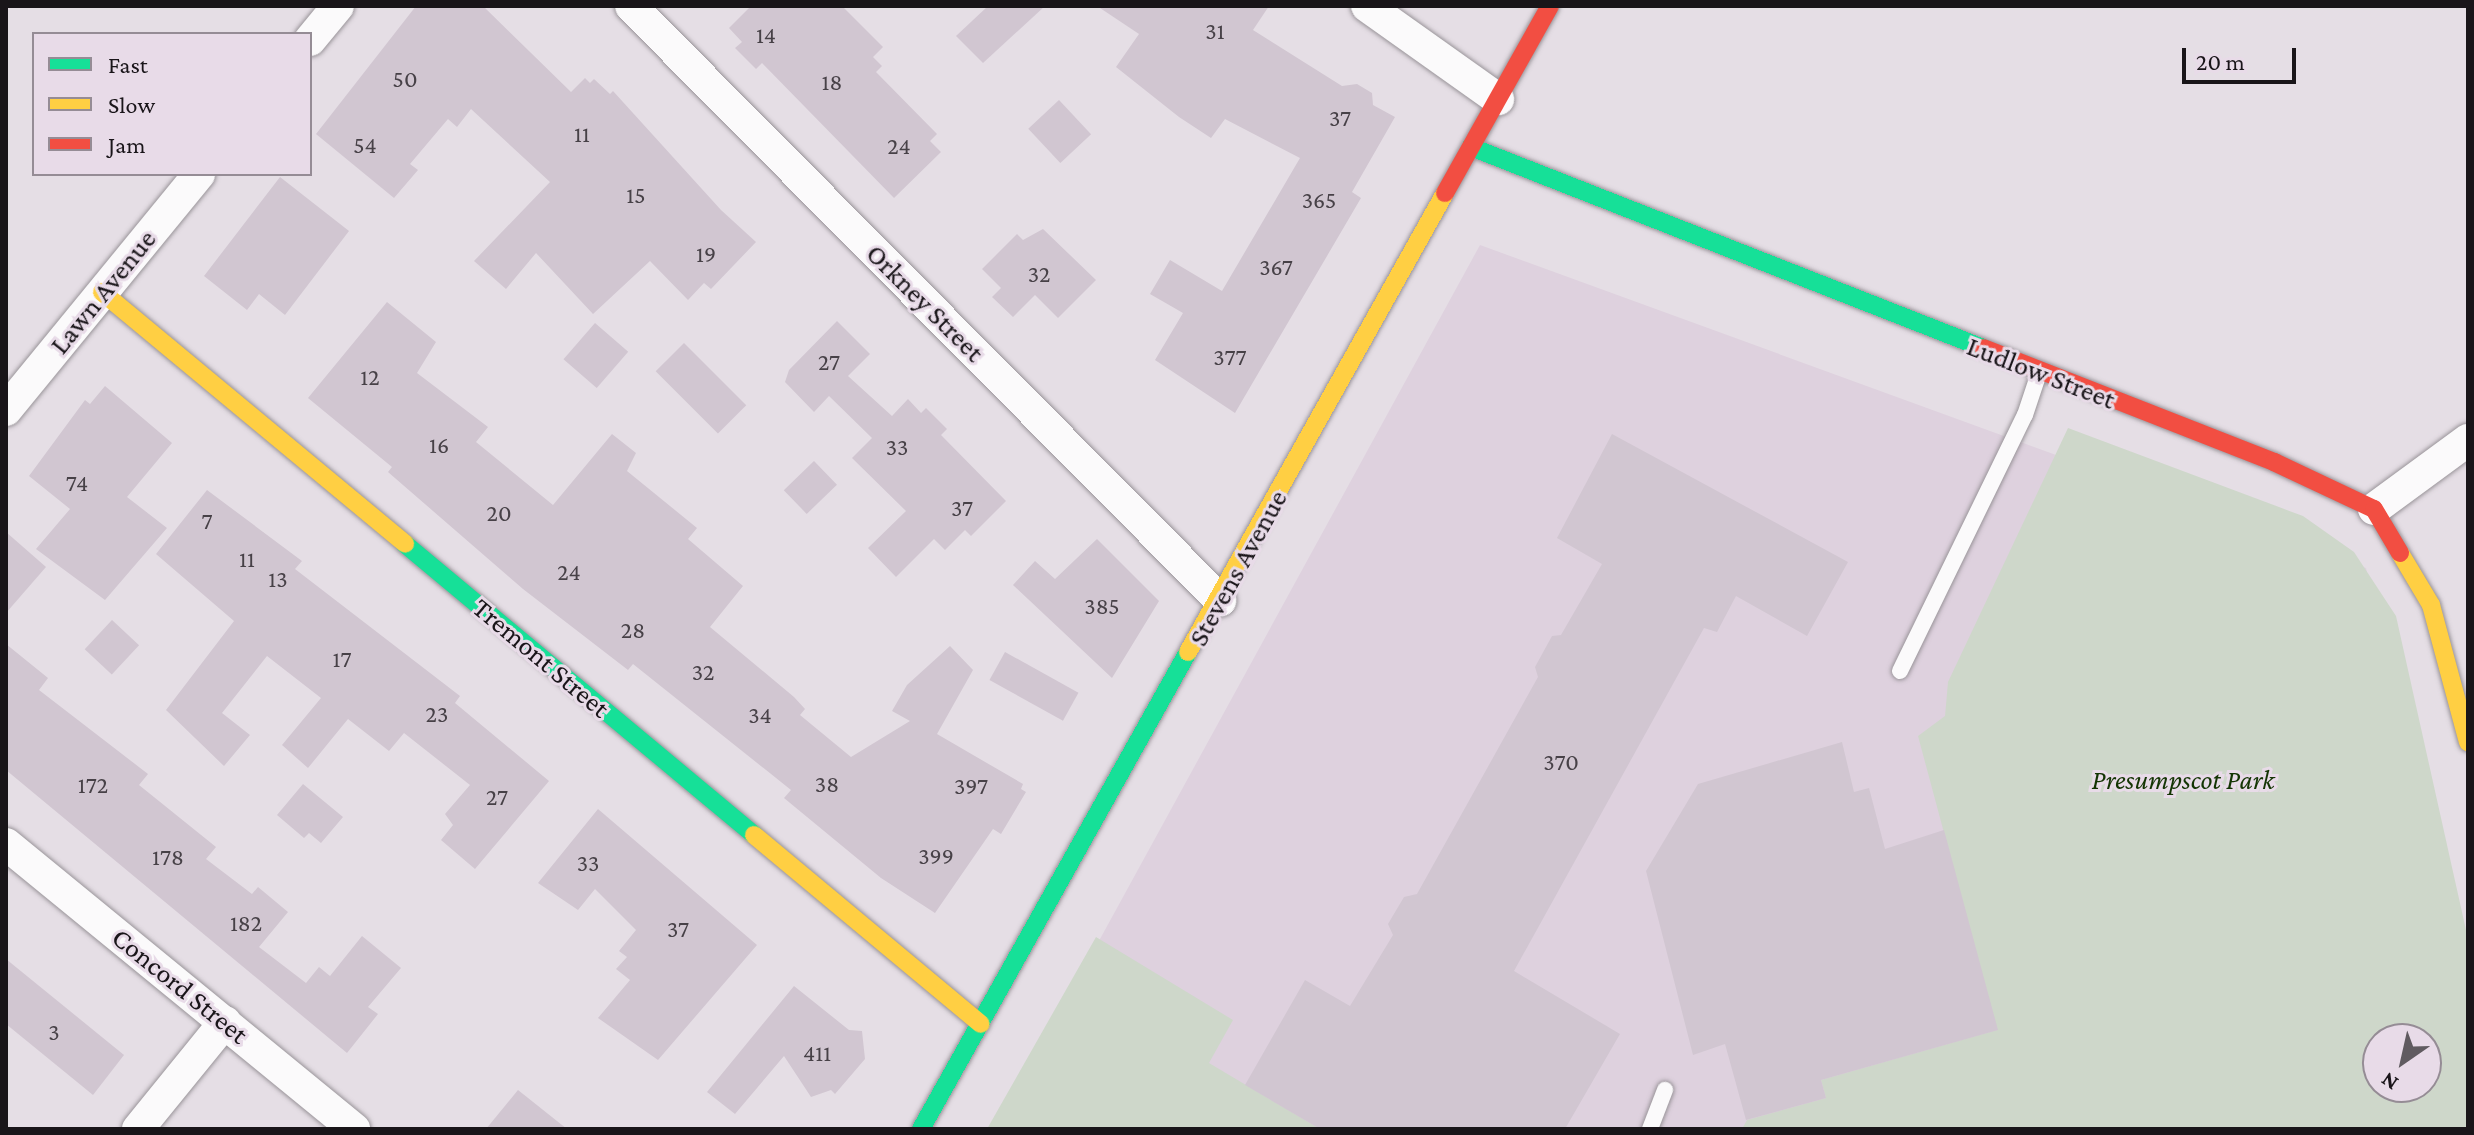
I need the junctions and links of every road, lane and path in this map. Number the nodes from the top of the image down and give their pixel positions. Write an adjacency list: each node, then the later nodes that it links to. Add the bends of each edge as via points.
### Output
1 (338, 6): 5 (street)
2 (631, 6): 14 (street, Orkney Street)
3 (1367, 6): 6 (street)
4 (1550, 6): 6 (street, Stevens Avenue)
5 (312, 38)
6 (1498, 99): 7 (street, Stevens Avenue)
7 (1471, 147): 10 (street, Ludlow Street); 14 (street, Stevens Avenue)
8 (197, 176): 9 (street, Lawn Avenue)
9 (102, 292): 11 (street, Lawn Avenue); 19 (street, Tremont Street)
10 (2039, 373): 13 (street, Ludlow Street, via 2274,462); 15 (lane, via 2025,415)
11 (6, 410)
12 (2468, 440): 13 (street)
13 (2374, 509): 16 (street, via 2431,605)
14 (1220, 600): 19 (street, Stevens Avenue)
15 (1900, 671)
16 (2468, 742)
17 (6, 844): 18 (street, Concord Street)
18 (225, 1022): 21 (street); 22 (street, Concord Street)
19 (981, 1024): 23 (street, Stevens Avenue)
20 (1665, 1090): 24 (lane)
21 (138, 1129)
22 (354, 1129)
23 (921, 1129)
24 (1650, 1129)

